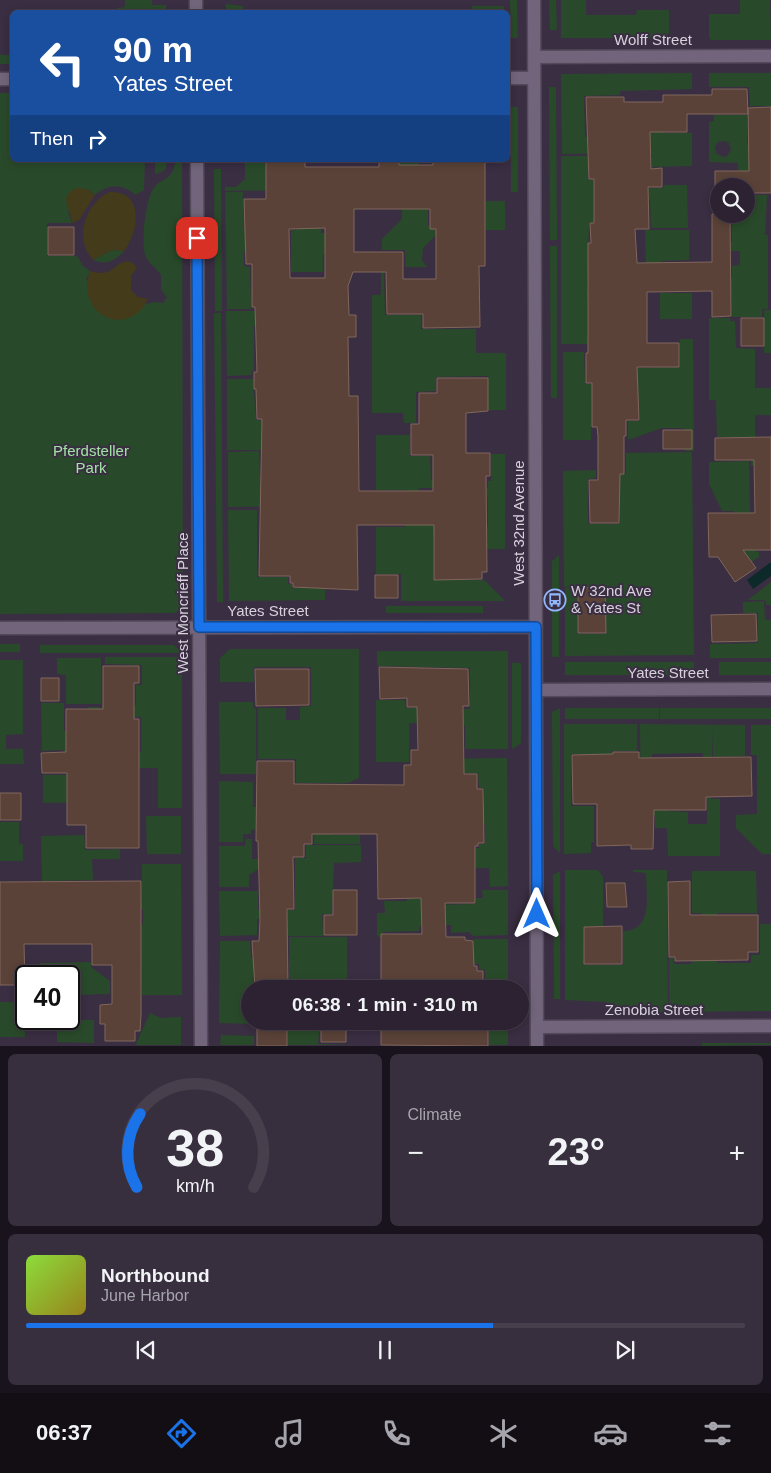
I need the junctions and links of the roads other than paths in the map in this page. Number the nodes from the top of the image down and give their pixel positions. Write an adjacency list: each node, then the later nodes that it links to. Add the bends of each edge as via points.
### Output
1 (534, 0): 3 (street, West 32nd Avenue)
2 (771, 56): 3 (street, Wolff Street)
3 (534, 57): 5 (street, West 32nd Avenue)
4 (510, 78): 5 (street)
5 (534, 78): 8 (street, West 32nd Avenue)
6 (197, 162): 7 (street, West Moncrieff Place)
7 (199, 627): 8 (street, Yates Street); 9 (street, Yates Street); 14 (street, West Moncrieff Place)
8 (536, 627): 11 (street, West 32nd Avenue)
9 (0, 628)
10 (771, 689): 11 (street, Yates Street)
11 (536, 690): 13 (street, West 32nd Avenue)
12 (771, 1026): 13 (street, Zenobia Street)
13 (537, 1027): 15 (street, West 32nd Avenue)
14 (201, 1046)
15 (537, 1046)

